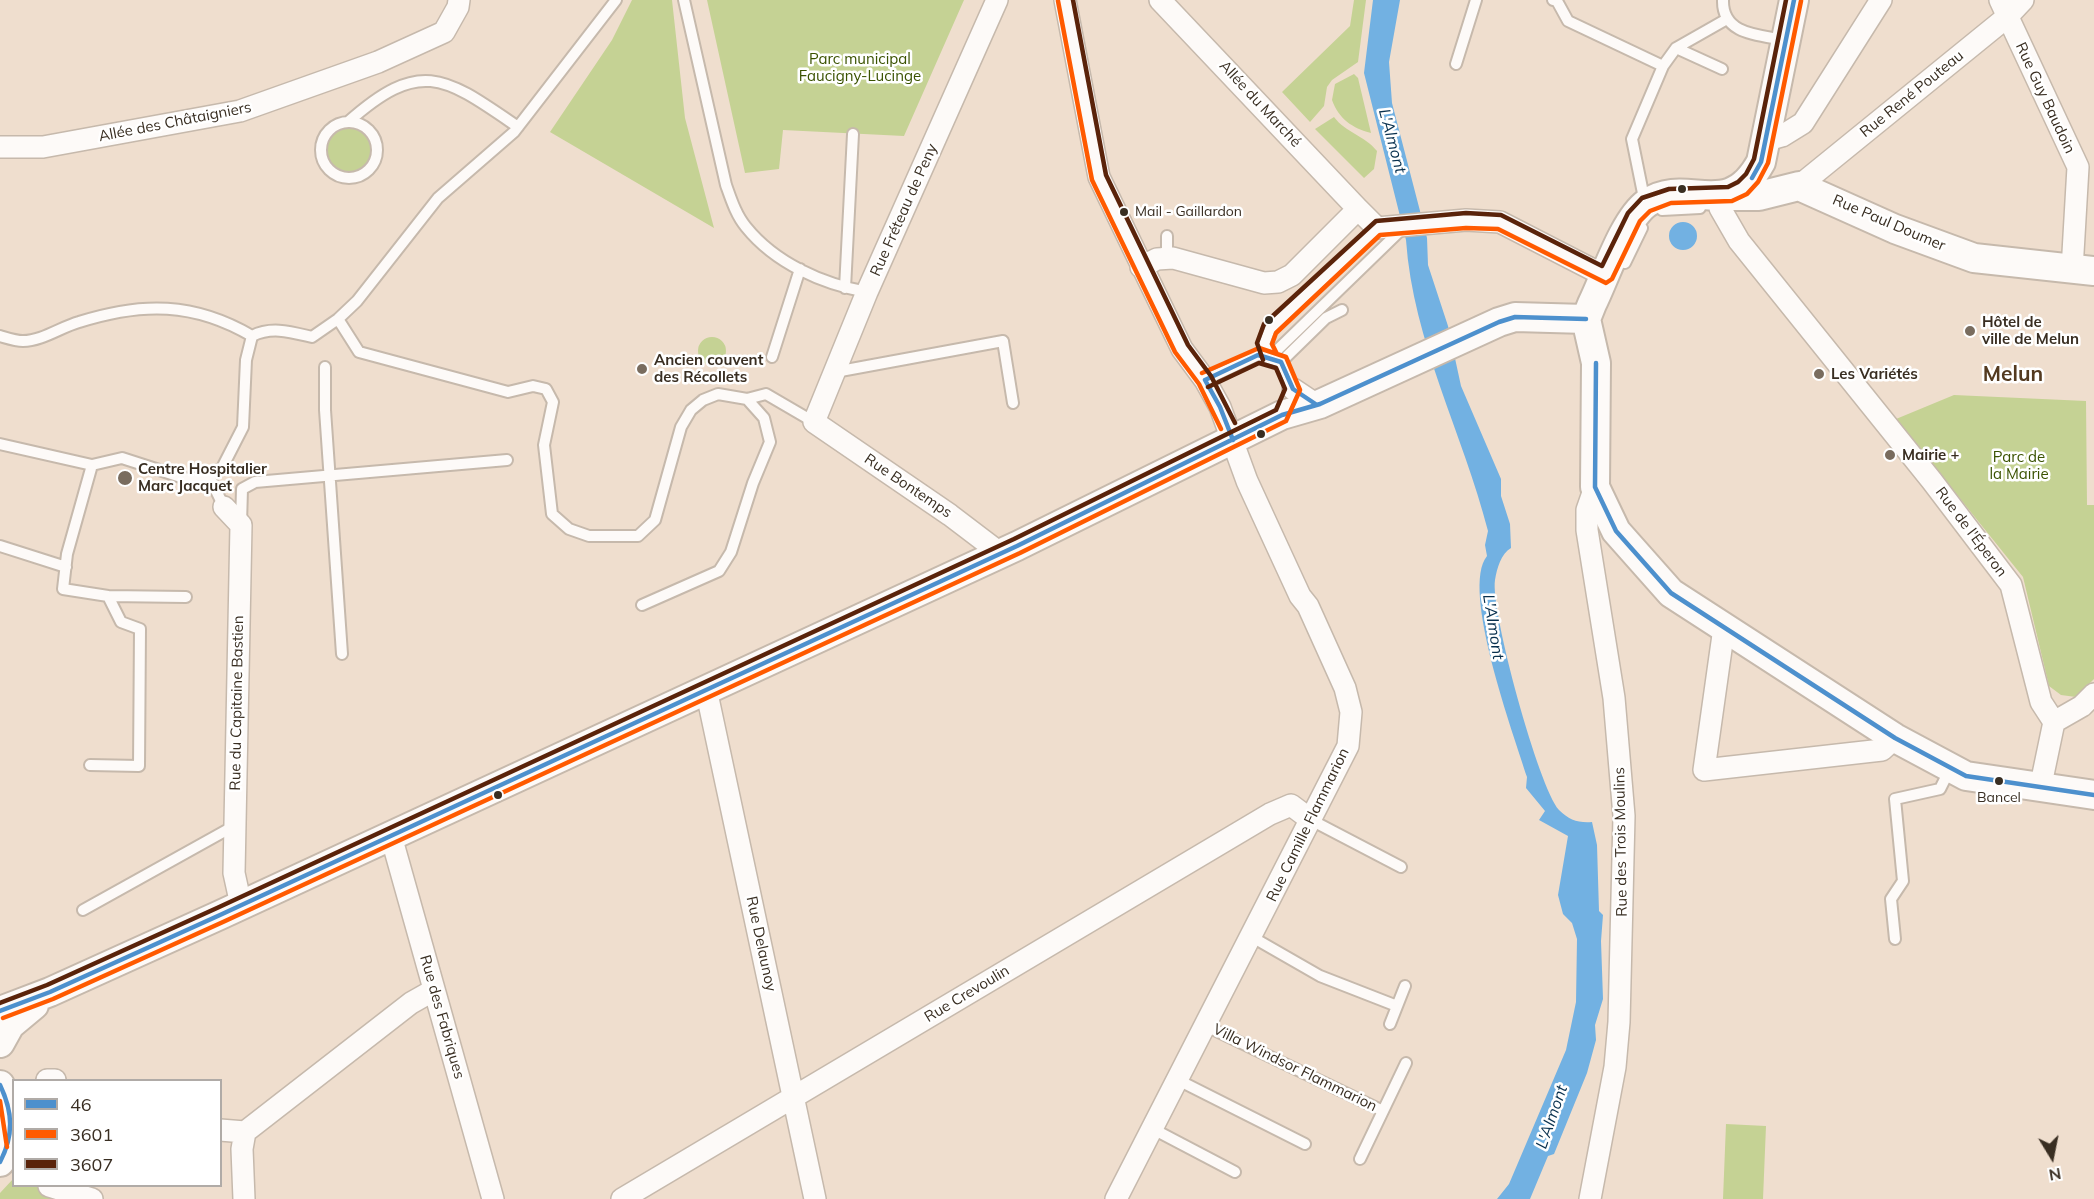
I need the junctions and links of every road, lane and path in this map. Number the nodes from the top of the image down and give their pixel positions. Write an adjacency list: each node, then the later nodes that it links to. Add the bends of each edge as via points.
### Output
1 (459, 0): 23 (street, Allée des Châtaigniers, via 444,32 378,62 240,111 43,147)
2 (615, 0): 21 (lane)
3 (684, 0): 32 (lane, via 726,184 736,211 746,227 782,260)
4 (997, 0): 36 (street, Rue Fréteau de Peny)
5 (1065, 0): 31 (street, Rue Camille Flammarion, via 1099,177)
6 (1160, 0): 27 (street, Allée du Marché)
7 (1476, 0): 17 (lane)
8 (1553, 0): 18 (lane, via 1568,21)
9 (1723, 0): 14 (lane)
10 (1794, 0): 15 (main road)
11 (1881, 0): 24 (street, via 1803,123 1782,136)
12 (2022, 0): 13 (street, Rue René Pouteau)
13 (2003, 8): 25 (street, Rue René Pouteau); 33 (street, Rue Guy Baudoin, via 2078,167)
14 (1727, 19): 15 (lane, via 1745,33); 16 (lane)
15 (1786, 40): 24 (main road)
16 (1676, 48): 18 (lane); 19 (lane)
17 (1456, 64)
18 (1663, 66): 26 (lane, via 1632,139)
19 (1722, 69)
20 (348, 122): 20 (lane, via 330,130 321,145 321,154 328,170 353,178 369,171 377,147 363,125); 21 (lane, via 392,89 413,81 435,80 454,87)
21 (518, 127): 38 (lane, via 438,198)
22 (853, 134): 35 (lane)
23 (0, 147)
24 (1744, 180): 25 (main road); 26 (main road); 34 (lane, via 1652,215); 71 (street, Rue de l'Éperon, via 1739,241 2011,585 2041,702)
25 (1799, 186): 33 (main road, Rue Paul Doumer, via 1895,229 1974,258)
26 (1646, 204): 34 (main road, via 1634,217)
27 (1358, 209): 29 (street, Allée du Marché); 31 (street, via 1292,275 1278,282 1264,283 1173,258)
28 (1403, 227): 29 (street); 34 (street, via 1466,220 1500,222); 43 (lane)
29 (1377, 228): 43 (lane, via 1270,329 1264,344)
30 (1167, 236): 31 (lane, via 1167,250)
31 (1149, 263): 47 (street, Rue Camille Flammarion, via 1182,349)
32 (800, 269): 35 (lane, via 832,286); 42 (lane)
33 (2083, 271)
34 (1608, 285): 39 (main road)
35 (845, 288): 36 (lane)
36 (867, 292): 46 (street, Rue Fréteau de Peny)
37 (1342, 310): 44 (lane, via 1326,318)
38 (338, 320): 41 (lane, via 312,336 280,330); 48 (lane, via 359,352 508,392 533,386 546,389 553,402 544,445 552,513 569,529 589,536 638,536 655,520 681,428 691,410 718,394)
39 (1592, 321): 49 (main road, via 1515,317 1317,405); 58 (main road, via 1596,363)
40 (0, 336): 41 (lane, via 23,341 78,322 162,307 207,315)
41 (252, 336): 56 (lane, via 246,360 243,427 222,468)
42 (772, 357)
43 (1270, 357): 44 (lane); 47 (lane, via 1258,355)
44 (1281, 362): 49 (lane)
45 (325, 367): 57 (lane)
46 (834, 372): 50 (lane, via 1003,341); 51 (street, Rue Fréteau de Peny)
47 (1205, 380): 52 (street, Rue Camille Flammarion)
48 (747, 399): 51 (lane, via 766,394); 66 (lane, via 764,418 770,442 731,552 719,571)
49 (1288, 402): 52 (main road)
50 (1013, 404)
51 (814, 422): 62 (street, Rue Bontemps, via 950,514)
52 (1233, 440): 62 (main road); 77 (street, Rue Camille Flammarion, via 1246,481 1308,606 1345,688 1351,712 1348,746)
53 (0, 444): 55 (lane)
54 (507, 460): 57 (lane)
55 (92, 465): 56 (lane, via 122,458 187,479); 63 (lane)
56 (210, 476): 59 (lane)
57 (330, 477): 60 (lane, via 255,482 242,489); 68 (lane)
58 (1595, 487): 67 (main road, via 1616,531 1643,563 1671,593); 112 (street, Rue des Trois Moulins, via 1587,510 1587,530 1614,698 1623,816 1616,1067)
59 (224, 507): 60 (street)
60 (241, 525): 78 (street, Rue du Capitaine Bastien)
61 (0, 546): 63 (lane)
62 (1000, 553): 69 (main road)
63 (66, 567): 64 (lane, via 63,589)
64 (108, 596): 65 (lane); 73 (lane, via 121,622 140,628 139,766)
65 (186, 597)
66 (642, 605)
67 (1724, 628): 72 (main road); 72 (street, via 1704,770 1882,750)
68 (342, 654)
69 (706, 689): 79 (main road); 96 (street, Rue Delaunoy)
70 (2094, 694): 71 (street)
71 (2054, 722): 75 (street)
72 (1895, 738): 74 (main road)
73 (90, 765)
74 (1951, 769): 75 (main road, via 1966,776); 84 (lane, via 1940,789 1895,799 1903,881 1891,899)
75 (2040, 789): 76 (main road)
76 (2094, 795)
77 (1311, 820): 80 (lane); 83 (street, Rue Camille Flammarion); 96 (street, Rue Crevoulin, via 1291,805 1270,814)
78 (234, 826): 81 (street, Rue du Capitaine Bastien, via 234,873); 82 (lane)
79 (391, 836): 81 (main road); 86 (street, Rue des Fabriques)
80 (1401, 867)
81 (241, 904): 87 (main road)
82 (83, 910)
83 (1252, 937): 88 (lane, via 1320,976); 91 (street, Rue Camille Flammarion)
84 (1895, 939)
85 (1405, 986): 88 (lane)
86 (434, 990): 100 (street, via 411,1003); 108 (street, Rue des Fabriques)
87 (51, 992): 89 (main road); 92 (main road, via 10,1025)
88 (1397, 1006): 90 (lane)
89 (0, 1011)
90 (1390, 1024)
91 (1206, 1026): 94 (street, Rue Camille Flammarion); 97 (lane, Villa Windsor Flammarion)
92 (0, 1043)
93 (1406, 1063): 97 (lane, Villa Windsor Flammarion)
94 (1178, 1080): 98 (street, Rue Camille Flammarion); 101 (lane)
95 (7, 1095): 102 (main road, via 12,1120)
96 (794, 1097): 109 (street, Rue Crevoulin); 110 (street, Rue Delaunoy)
97 (1383, 1110): 103 (lane, Villa Windsor Flammarion)
98 (1154, 1129): 104 (lane); 111 (street, Rue Camille Flammarion)
99 (222, 1130): 100 (street)
100 (245, 1132): 107 (street)
101 (1305, 1144)
102 (8, 1148)
103 (1360, 1159)
104 (1235, 1172)
105 (55, 1187): 106 (street)
106 (92, 1199)
107 (244, 1199)
108 (493, 1199)
109 (622, 1199)
110 (816, 1199)
111 (1116, 1199)
112 (1590, 1199)

